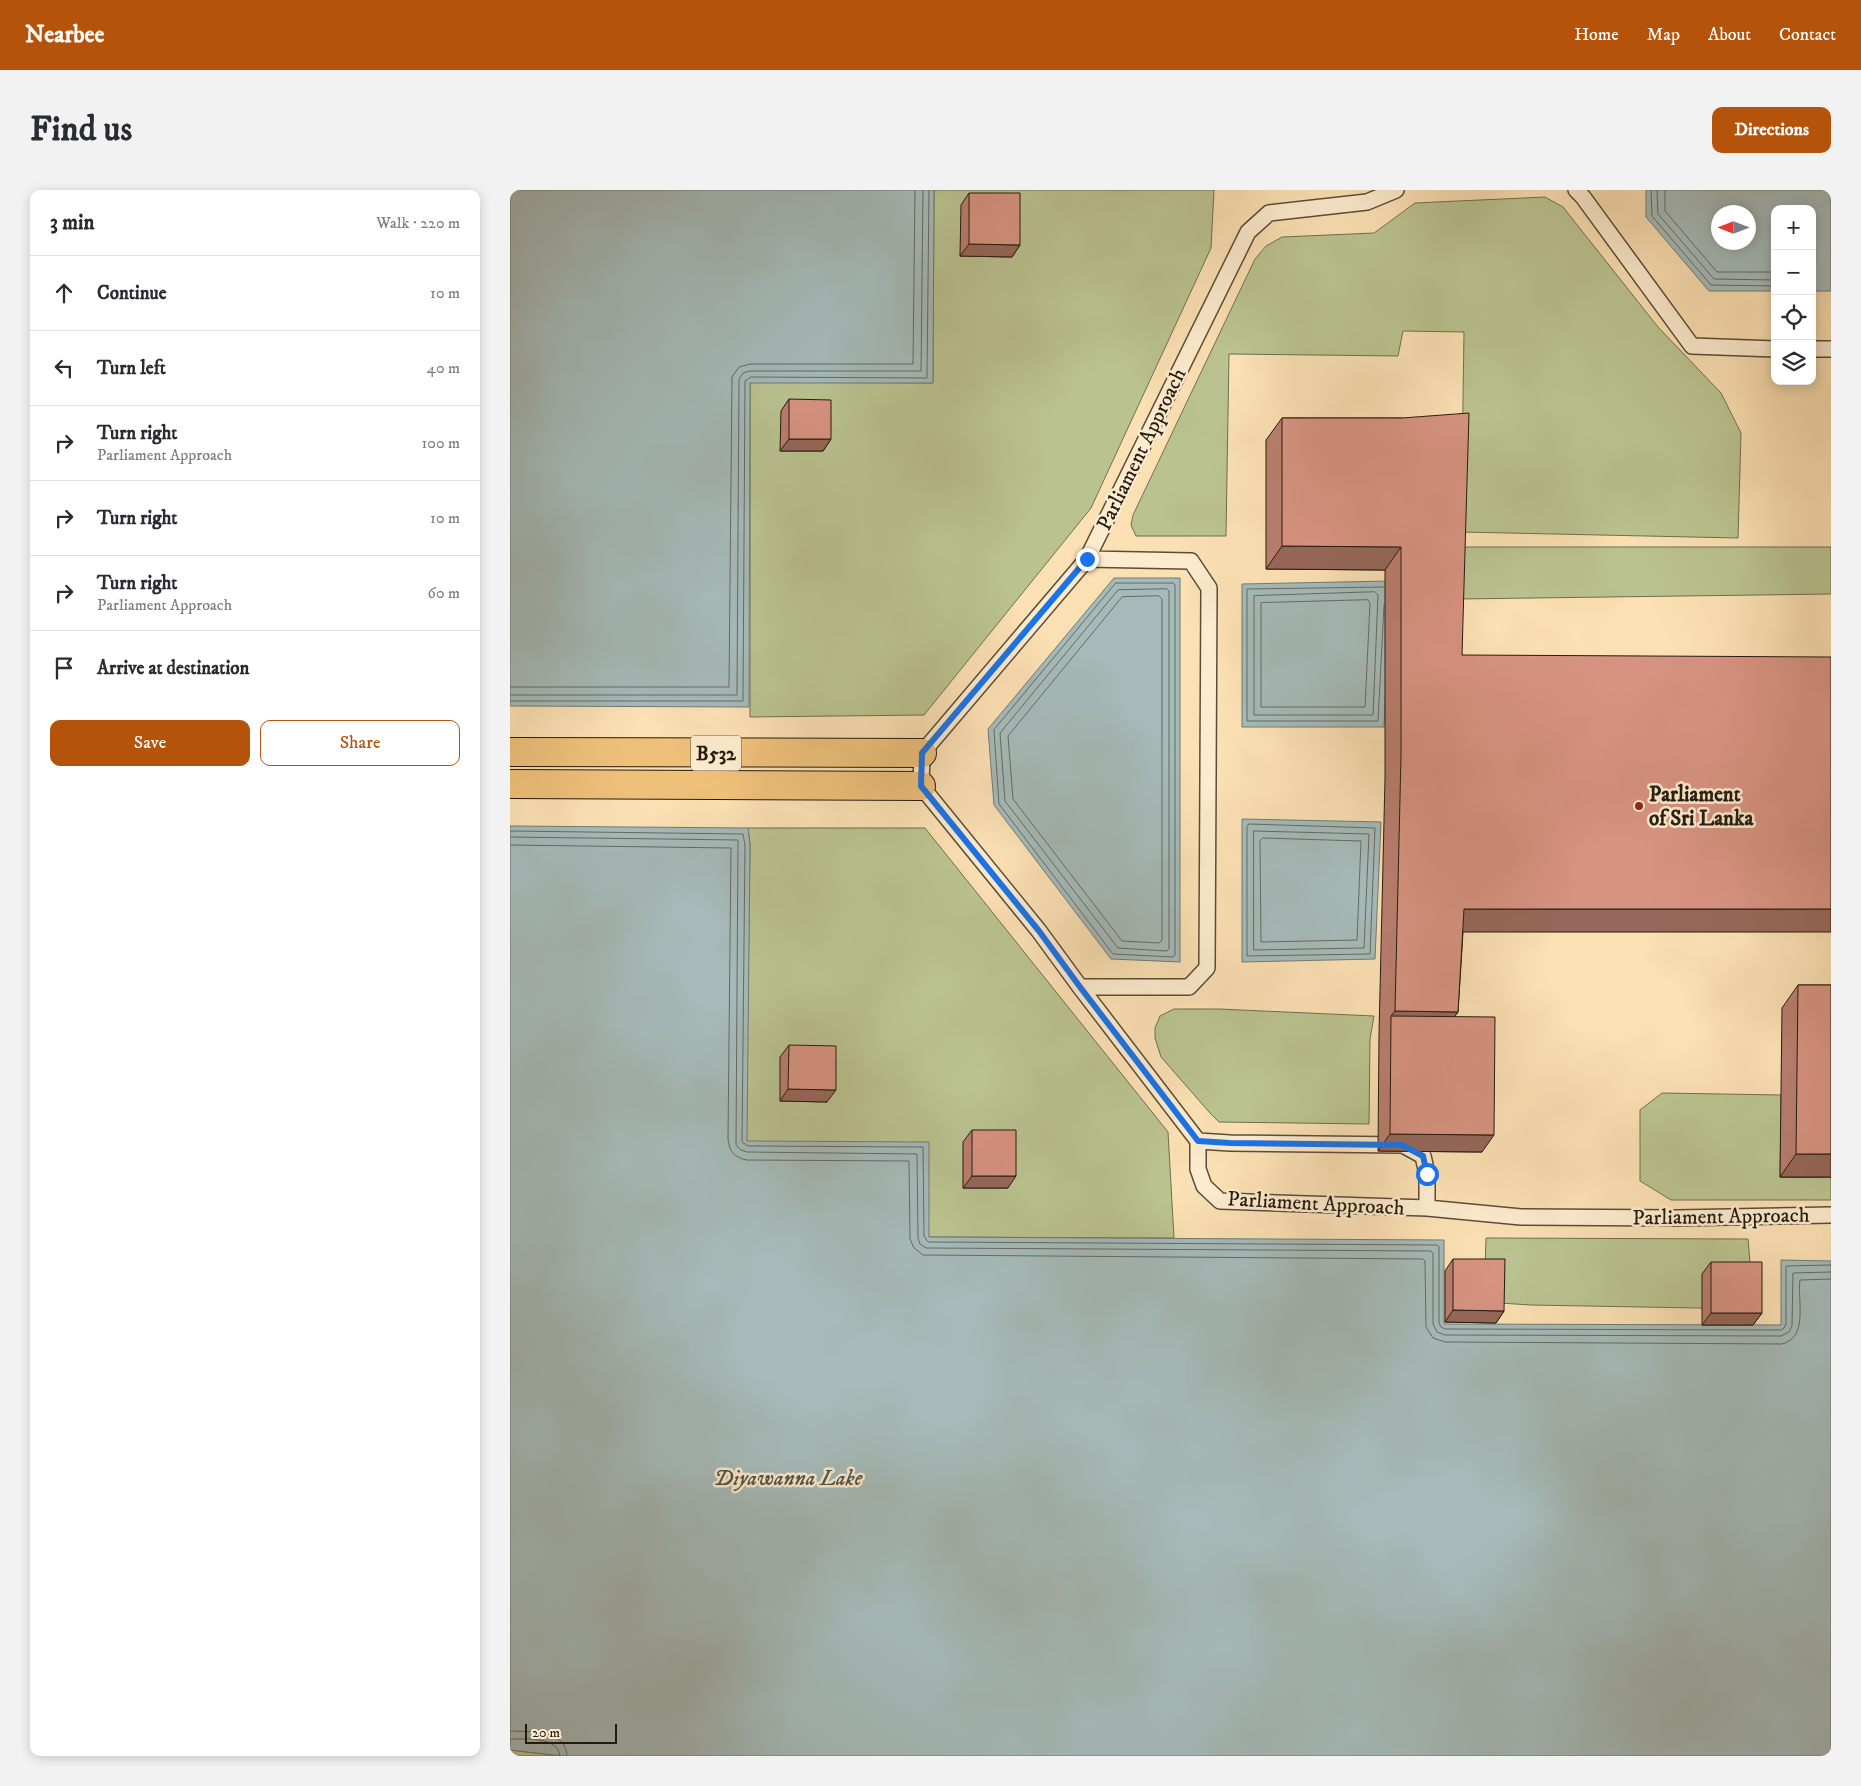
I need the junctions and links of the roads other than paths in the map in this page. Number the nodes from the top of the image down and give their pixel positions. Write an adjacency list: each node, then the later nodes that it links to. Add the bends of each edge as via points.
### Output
1 (1396, 190): 6 (lane, Parliament Approach, via 1367,202 1269,213 1248,232)
2 (1576, 190): 3 (lane, via 1692,346)
3 (1771, 349)
4 (1816, 349): 5 (lane)
5 (1831, 349)
6 (1087, 559): 8 (lane, Parliament Approach); 11 (lane, via 1191,561 1208,588 1207,968 1189,987)
7 (510, 752): 8 (main road, B532)
8 (922, 753): 10 (lane)
9 (510, 784): 10 (main road, B532)
10 (921, 786): 11 (lane, via 1039,931)
11 (1080, 987): 12 (lane)
12 (1198, 1141): 13 (lane, Parliament Approach, via 1198,1168 1204,1186 1220,1201); 13 (lane, via 1402,1145 1423,1156 1427,1174)
13 (1426, 1208): 14 (lane, Parliament Approach, via 1521,1217)
14 (1831, 1215)

